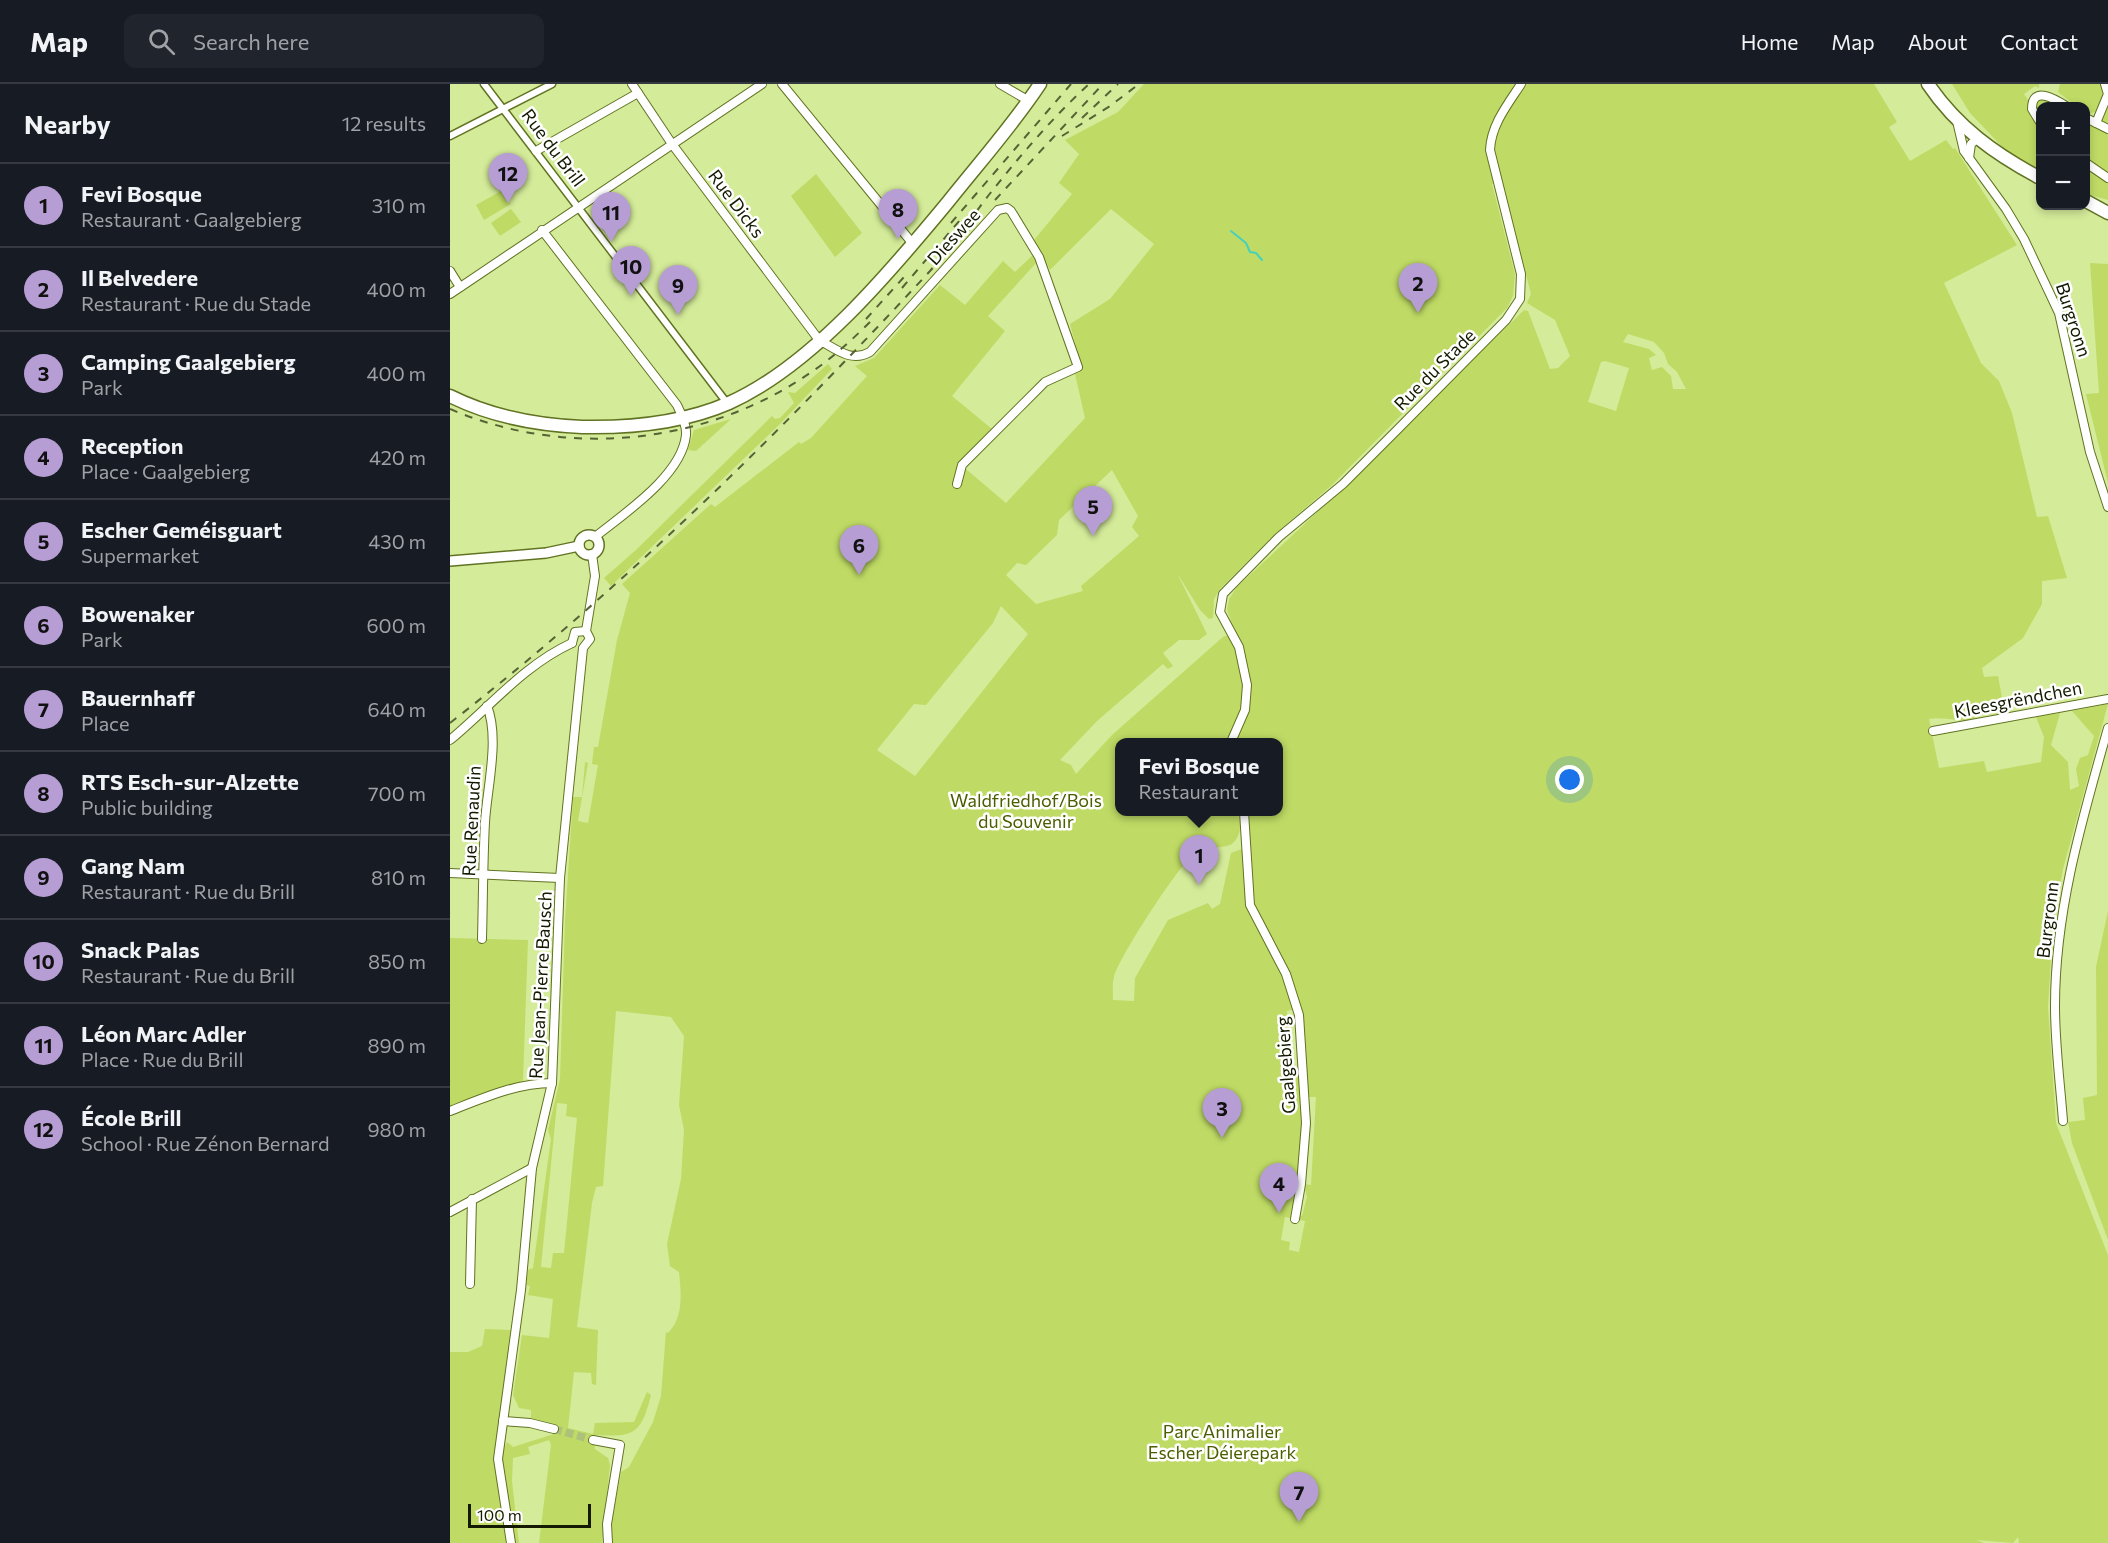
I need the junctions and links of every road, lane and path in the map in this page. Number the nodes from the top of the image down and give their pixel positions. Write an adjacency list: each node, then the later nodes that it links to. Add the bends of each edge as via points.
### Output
1 (484, 84): 14 (street, Rue du Brill)
2 (552, 84): 14 (street)
3 (633, 84): 11 (street, Rue Dicks)
4 (762, 84): 22 (street)
5 (782, 84): 33 (street)
6 (1000, 84): 12 (street)
7 (1040, 84): 12 (main road)
8 (1521, 84): 54 (street, Rue du Stade, via 1490,137 1521,274 1520,299 1514,310 1343,484 1279,537 1223,594 1220,603 1225,623 1239,647 1247,685 1245,710)
9 (1928, 84): 17 (main road)
10 (2105, 84): 18 (street, via 2108,94)
11 (638, 93): 22 (street, Rue Dicks); 24 (street)
12 (1029, 101): 33 (main road)
13 (2059, 102): 15 (street, via 2038,96 2032,109)
14 (505, 110): 20 (street); 24 (street, Rue du Brill)
15 (2036, 116)
16 (2090, 120): 18 (street)
17 (1957, 121): 21 (main road); 23 (street, Burgronn)
18 (2096, 123): 19 (street)
19 (2108, 129)
20 (450, 136)
21 (1974, 137): 23 (street); 25 (street); 27 (main road)
22 (672, 144): 30 (street); 37 (street, Rue Dicks)
23 (1962, 144): 25 (street, Burgronn)
24 (536, 151): 30 (street, Rue du Brill)
25 (1970, 159): 42 (street, Burgronn, via 2024,239 2059,314 2090,452)
26 (2090, 166): 28 (street)
27 (2036, 176)
28 (2108, 178)
29 (2090, 204): 31 (main road)
30 (578, 207): 32 (street); 39 (street, Rue du Brill)
31 (2108, 213)
32 (542, 230): 35 (street); 40 (street, via 645,362)
33 (913, 244): 37 (main road, via 864,299)
34 (450, 271): 35 (street)
35 (460, 287): 36 (street)
36 (450, 294)
37 (819, 340): 39 (main road); 41 (street, Dieswee, via 855,358 870,352 998,210 1007,208 1039,257 1078,367 1045,382 962,465)
38 (450, 396): 40 (main road, via 508,416 563,426 625,426)
39 (727, 404): 40 (main road)
40 (683, 418): 43 (street, via 686,438 674,467)
41 (957, 484)
42 (2108, 507)
43 (595, 537): 44 (street, via 584,536); 45 (street, via 598,548)
44 (579, 546): 45 (street, via 584,553); 46 (street, via 546,553)
45 (592, 554): 47 (street, Rue Jean-Pierre Bausch, via 594,576)
46 (450, 561)
47 (586, 631): 48 (street, via 575,632); 49 (street, Rue Jean-Pierre Bausch, via 590,639)
48 (572, 643): 49 (street); 51 (street, via 552,652)
49 (583, 648): 59 (street, Rue Jean-Pierre Bausch)
50 (2108, 699): 53 (street, Kleesgrëndchen)
51 (487, 706): 55 (street); 58 (street, Rue Renaudin, via 492,717 492,736)
52 (2108, 728): 64 (street, Burgronn, via 2069,871 2060,925 2055,1007)
53 (1933, 731)
54 (1233, 738)
55 (450, 740)
56 (1244, 816): 69 (street, Gaalgebierg, via 1250,905 1286,974 1299,1015 1305,1123)
57 (450, 873): 58 (street)
58 (484, 874): 59 (street); 60 (street, Rue Renaudin)
59 (560, 878): 61 (street, Rue Jean-Pierre Bausch)
60 (482, 939)
61 (552, 1083): 63 (street, via 536,1083 495,1094); 66 (street, Rue Jean-Pierre Bausch)
62 (2073, 1110): 64 (street)
63 (450, 1111)
64 (2062, 1112): 65 (street, Burgronn)
65 (2063, 1121)
66 (532, 1168): 67 (street); 71 (street, Rue Jean-Pierre Bausch)
67 (472, 1199): 68 (street); 70 (street)
68 (450, 1212)
69 (1295, 1219)
70 (470, 1284)
71 (503, 1421): 72 (street); 74 (street, Rue Jean-Pierre Bausch, via 498,1459)
72 (554, 1429)
73 (593, 1440): 75 (street, via 620,1445 607,1524)
74 (511, 1543)
75 (608, 1543)

